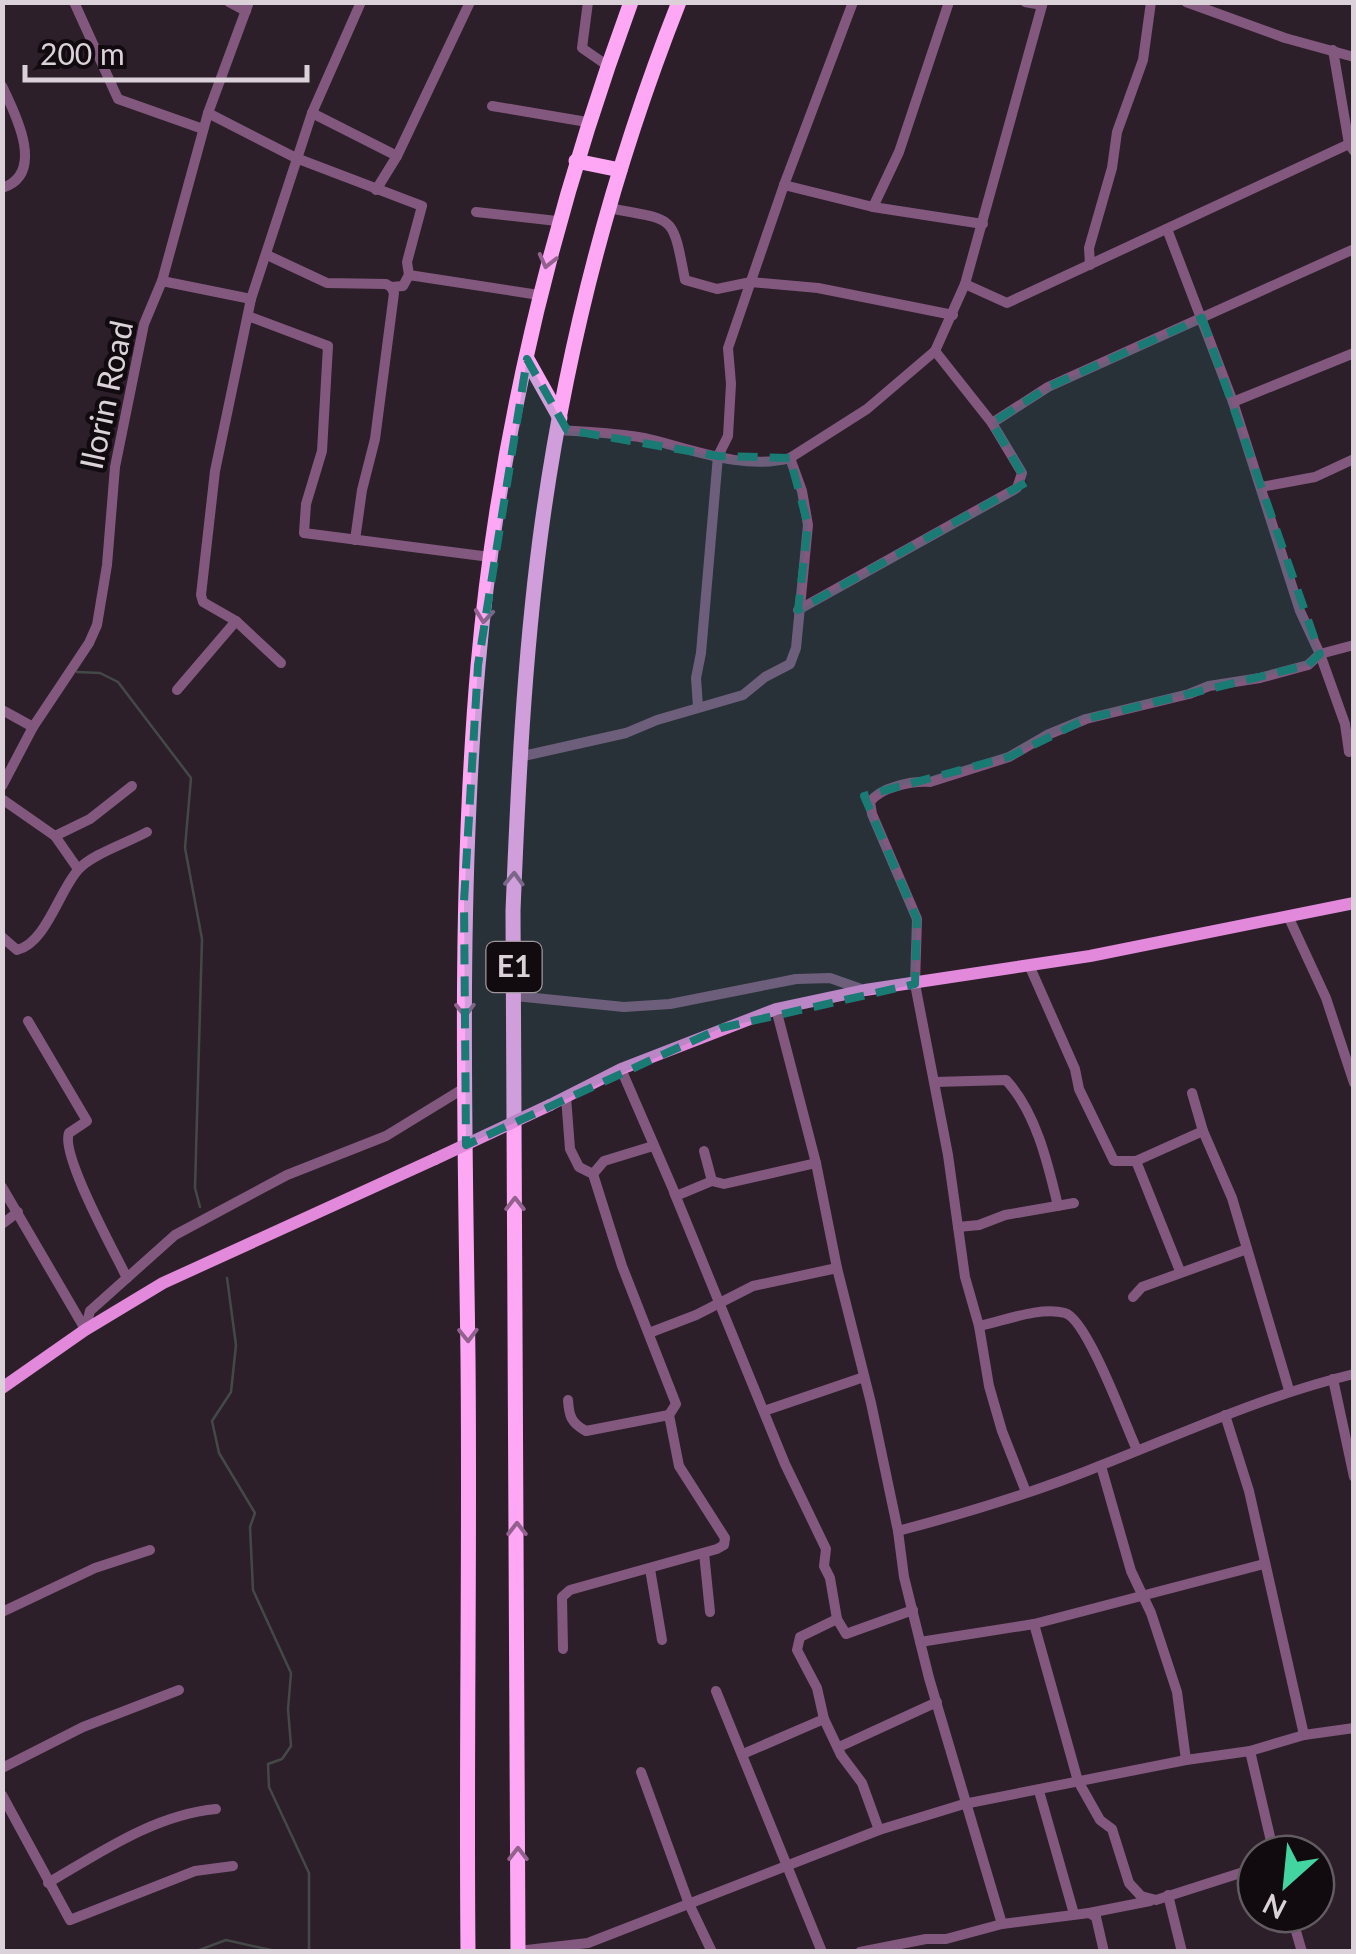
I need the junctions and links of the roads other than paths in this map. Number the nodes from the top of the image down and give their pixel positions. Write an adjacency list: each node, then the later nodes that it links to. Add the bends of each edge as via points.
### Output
1 (93, 2): 14 (street)
2 (229, 2): 15 (street)
3 (361, 2): 22 (street)
4 (470, 2): 26 (street)
5 (588, 2): 18 (street, via 582,48)
6 (631, 2): 18 (highway, E1)
7 (679, 2): 29 (highway, E1)
8 (853, 2): 30 (street)
9 (949, 2): 33 (street, via 899,152)
10 (1025, 2): 13 (street)
11 (1151, 2): 41 (street, via 1143,60 1117,132)
12 (1186, 2): 16 (street)
13 (1043, 4): 37 (street)
14 (76, 7): 24 (street, via 118,100)
15 (248, 7): 21 (street, Ilorin Road)
16 (1333, 50): 17 (street); 25 (street)
17 (1354, 57)
18 (608, 66): 23 (highway, E1)
19 (2, 86): 31 (street, via 18,122 26,168)
20 (492, 106): 23 (street)
21 (208, 113): 24 (street, Ilorin Road); 27 (street)
22 (312, 113): 26 (street); 27 (street)
23 (587, 122): 28 (highway, E1)
24 (203, 129): 43 (street, Ilorin Road)
25 (1351, 147): 38 (street)
26 (397, 156): 32 (street)
27 (296, 158): 32 (street); 40 (street)
28 (576, 161): 29 (highway); 36 (highway, E1)
29 (620, 170): 34 (highway, E1)
30 (784, 186): 33 (street); 44 (street)
31 (2, 188)
32 (376, 190): 42 (street, via 422,206)
33 (873, 207): 37 (street)
34 (608, 208): 44 (street, via 670,224 685,280 717,289); 57 (highway, E1)
35 (476, 212): 36 (street)
36 (558, 221): 47 (highway, E1, one-way to 47)
37 (982, 224): 45 (street)
38 (1167, 228): 41 (street); 51 (street)
39 (1354, 248): 51 (street)
40 (267, 256): 46 (street, via 327,283); 48 (street)
41 (1090, 266): 45 (street, via 1007,303)
42 (409, 275): 46 (street, via 403,286); 47 (street)
43 (162, 281): 48 (street); 73 (street, Ilorin Road, via 144,324 116,467 97,625)
44 (751, 282): 50 (street, via 818,288); 58 (street, via 728,348 728,436)
45 (965, 284): 50 (street)
46 (392, 287): 62 (street, via 375,440)
47 (539, 295): 54 (highway, E1)
48 (251, 299): 49 (street)
49 (248, 316): 62 (street, via 328,346 322,451 304,533); 65 (street, via 215,472 201,595 210,608)
50 (953, 316): 52 (street)
51 (1202, 318): 55 (street); 56 (street, via 1048,387)
52 (935, 351): 56 (street); 59 (street, via 867,409)
53 (1354, 353): 55 (street)
54 (527, 358): 57 (highway); 63 (highway, E1)
55 (1233, 402): 61 (street)
56 (992, 422): 64 (street, via 1022,473 1017,488)
57 (559, 424): 58 (street); 75 (highway, E1, via 540,534)
58 (718, 456): 59 (street); 70 (street)
59 (790, 458): 64 (street, via 808,526)
60 (1354, 459): 61 (street, via 1314,477)
61 (1261, 487): 67 (street)
62 (355, 540): 63 (street)
63 (490, 557): 95 (highway, E1, one-way to 95, via 464,901)
64 (798, 610): 70 (street, via 790,664 744,694)
65 (236, 621): 68 (street); 69 (street)
66 (1354, 646): 67 (street)
67 (1320, 654): 72 (street); 86 (street, via 1308,665 1086,719 1009,757 876,792 872,814 917,919)
68 (282, 663)
69 (177, 690)
70 (698, 707): 75 (street, via 626,733)
71 (2, 710): 73 (street)
72 (1350, 722): 74 (street)
73 (33, 727): 76 (street, Ilorin Road)
74 (1348, 752)
75 (519, 757): 88 (highway, E1, one-way to 75)
76 (2, 786)
77 (132, 786): 80 (street)
78 (2, 799): 80 (street)
79 (147, 832): 81 (street)
80 (55, 836): 81 (street)
81 (78, 869): 84 (street, via 36,939 17,950)
82 (1354, 903): 83 (main road)
83 (1288, 916): 85 (main road); 91 (street)
84 (2, 938)
85 (1029, 966): 86 (main road); 101 (street, via 1114,1161)
86 (915, 984): 87 (main road); 93 (street)
87 (865, 990): 88 (street, via 830,978 796,980 624,1007); 89 (main road)
88 (515, 996): 178 (highway, E1, one-way to 88)
89 (776, 1009): 92 (main road); 102 (street)
90 (28, 1021): 115 (street, via 88,1121 69,1133 67,1146)
91 (1348, 1054): 94 (street)
92 (621, 1069): 97 (main road); 99 (street)
93 (935, 1082): 108 (street, via 1006,1080 1024,1105); 111 (street)
94 (1354, 1083)
95 (466, 1088): 115 (street, via 395,1132 287,1175 175,1235); 179 (highway, E1, one-way to 179)
96 (1192, 1093): 98 (street)
97 (566, 1098): 103 (street, via 570,1149 578,1167); 119 (main road, bridge, via 162,1284)
98 (1203, 1131): 101 (street); 112 (street)
99 (653, 1146): 103 (street, via 604,1161); 106 (street)
100 (704, 1151): 104 (street)
101 (1136, 1161): 114 (street)
102 (816, 1162): 104 (street, via 724,1184); 113 (street)
103 (593, 1174): 120 (street)
104 (712, 1180): 106 (street)
105 (2, 1186): 109 (street)
106 (674, 1192): 117 (street)
107 (1074, 1203): 108 (street)
108 (1058, 1206): 111 (street)
109 (18, 1212): 110 (street); 119 (street)
110 (2, 1224)
111 (958, 1227): 118 (street)
112 (1247, 1249): 114 (street); 125 (street)
113 (837, 1268): 117 (street, via 754,1286); 122 (street)
114 (1180, 1271): 116 (street)
115 (127, 1278): 119 (street, via 90,1311)
116 (1133, 1296)
117 (720, 1301): 120 (street); 127 (street)
118 (980, 1326): 130 (street, via 1052,1311 1069,1314 1084,1330); 133 (street, via 998,1416)
119 (85, 1330): 124 (main road)
120 (649, 1333): 128 (street, via 676,1404)
121 (1354, 1374): 123 (street)
122 (864, 1377): 127 (street); 134 (street)
123 (1333, 1379): 125 (street); 132 (street)
124 (2, 1388)
125 (1289, 1390): 129 (street)
126 (568, 1400): 128 (street, via 569,1416 586,1431)
127 (764, 1411): 143 (street, via 826,1549)
128 (670, 1415): 136 (street, via 679,1466 725,1538 724,1545)
129 (1225, 1416): 130 (street); 137 (street, via 1250,1491)
130 (1136, 1450): 131 (street)
131 (1101, 1466): 133 (street); 139 (street)
132 (1354, 1477)
133 (1026, 1492): 134 (street)
134 (898, 1531): 140 (street)
135 (150, 1550): 141 (street)
136 (704, 1553): 138 (street); 142 (street)
137 (1264, 1564): 139 (street); 153 (street)
138 (650, 1569): 145 (street); 147 (street, via 562,1597)
139 (1143, 1596): 144 (street); 157 (street, via 1177,1692)
140 (913, 1610): 143 (street, via 846,1634); 146 (street)
141 (2, 1612)
142 (710, 1612)
143 (837, 1619): 151 (street, via 797,1642)
144 (1034, 1624): 146 (street); 160 (street)
145 (662, 1640)
146 (920, 1642): 150 (street)
147 (563, 1648)
148 (179, 1690): 158 (street, via 82,1727)
149 (716, 1691): 156 (street)
150 (937, 1702): 154 (street); 163 (street)
151 (824, 1719): 154 (street); 156 (street)
152 (1354, 1728): 153 (street)
153 (1304, 1735): 155 (street)
154 (838, 1747): 165 (street, via 862,1783)
155 (1250, 1751): 157 (street); 166 (street)
156 (743, 1754): 167 (street)
157 (1186, 1760): 160 (street)
158 (2, 1768)
159 (641, 1772): 173 (street)
160 (1078, 1781): 161 (street); 172 (street, via 1112,1829 1128,1884)
161 (1039, 1791): 163 (street); 175 (street)
162 (2, 1795): 170 (street)
163 (964, 1804): 165 (street); 176 (street)
164 (216, 1809): 170 (street, via 154,1824)
165 (879, 1830): 167 (street)
166 (1269, 1834)
167 (785, 1865): 173 (street); 181 (street)
168 (233, 1866): 170 (street, via 196,1871 70,1920)
169 (1236, 1874): 171 (street)
170 (48, 1883)
171 (1168, 1895): 172 (street); 185 (street)
172 (1156, 1900): 174 (street)
173 (689, 1904): 178 (street, via 588,1943); 180 (street)
174 (1089, 1913): 175 (street); 184 (street, via 1096,1917)
175 (1074, 1914): 176 (street)
176 (1002, 1924): 177 (street)
177 (946, 1939): 182 (street); 183 (street)
178 (518, 1951)
179 (468, 1952)
180 (712, 1952)
181 (822, 1952)
182 (860, 1952)
183 (950, 1952)
184 (1104, 1952)
185 (1182, 1952)

